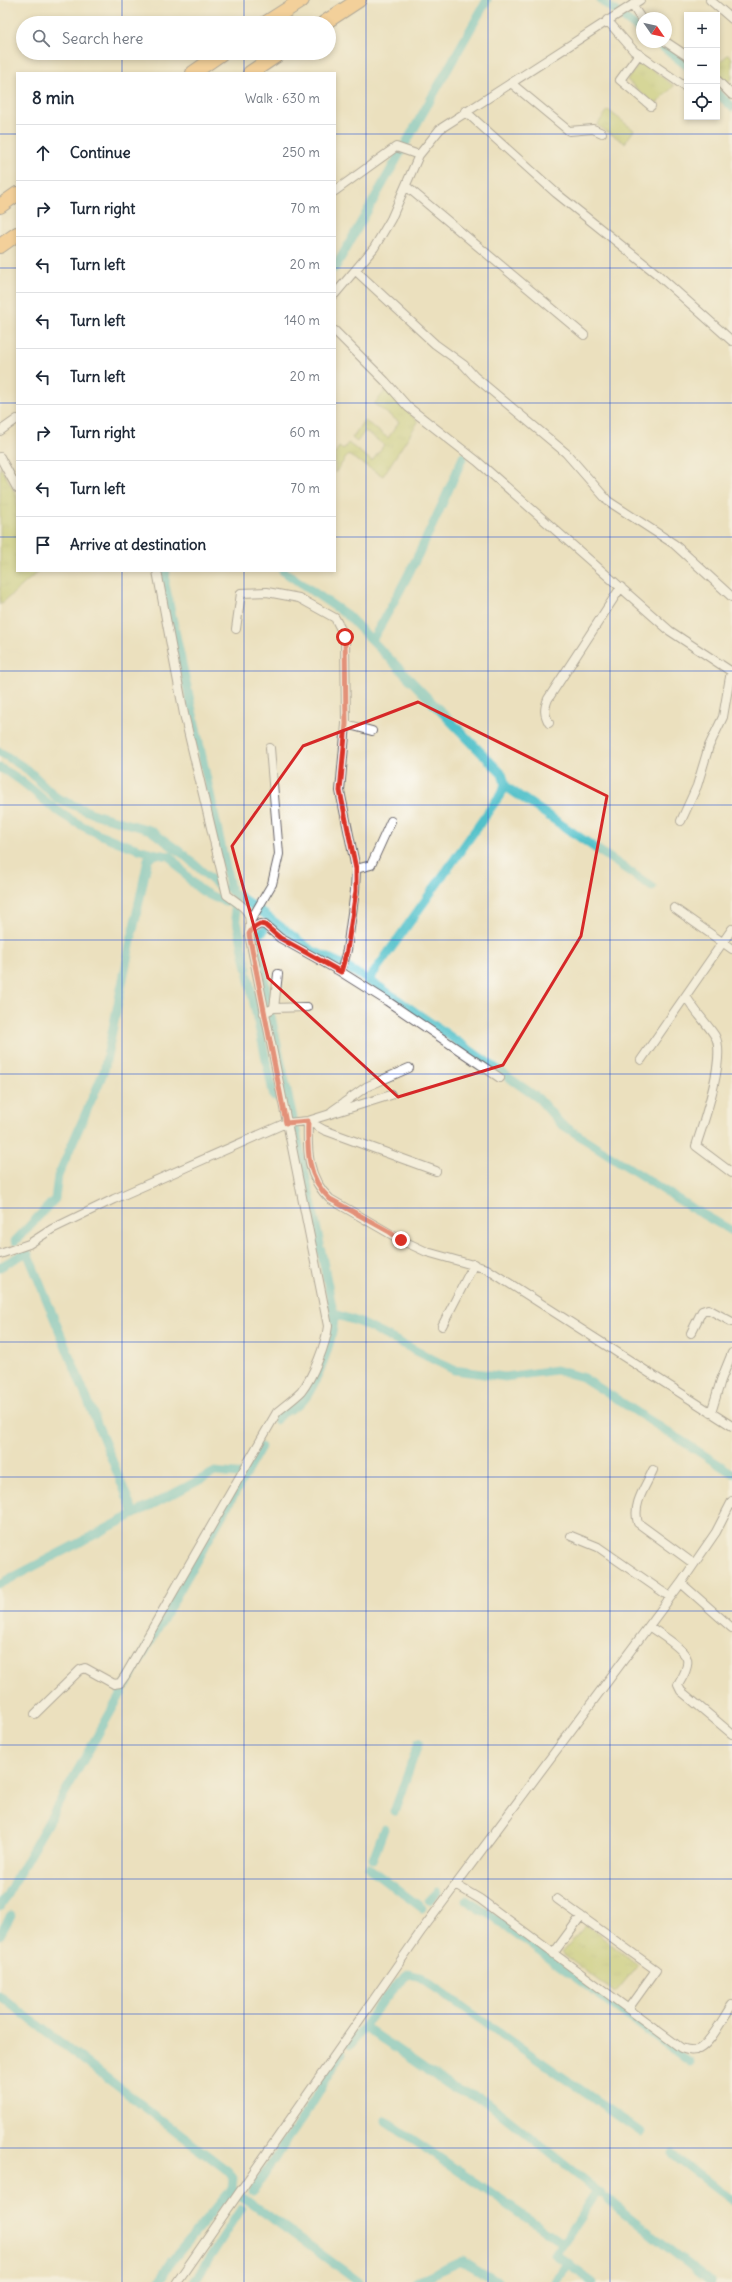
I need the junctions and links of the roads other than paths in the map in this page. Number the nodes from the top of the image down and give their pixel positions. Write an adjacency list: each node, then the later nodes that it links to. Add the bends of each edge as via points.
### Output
1 (302, 0): 7 (highway)
2 (358, 0): 8 (highway)
3 (640, 0): 5 (street)
4 (710, 0): 9 (street)
5 (632, 5): 6 (street); 10 (street)
6 (637, 12)
7 (277, 16)
8 (334, 16)
9 (732, 19)
10 (607, 20): 12 (street); 18 (street)
11 (672, 46): 13 (street)
12 (639, 54): 20 (street); 22 (street, via 620,80)
13 (684, 54)
14 (212, 60): 16 (highway)
15 (270, 60): 17 (highway)
16 (194, 72)
17 (252, 72)
18 (511, 83): 23 (street); 24 (street, via 569,130 593,128)
19 (720, 83): 21 (street)
20 (684, 86)
21 (732, 95)
22 (650, 106)
23 (465, 111): 25 (street, via 440,129); 36 (street, via 556,194 657,274)
24 (602, 133)
25 (419, 155): 26 (street); 27 (street, via 396,147)
26 (406, 186): 32 (street, via 388,225); 35 (street)
27 (336, 190)
28 (16, 195): 29 (highway)
29 (0, 206)
30 (16, 235): 31 (highway)
31 (0, 246)
32 (356, 271): 33 (street); 43 (street, via 435,344 464,365 566,453 608,501 674,544)
33 (336, 293)
34 (336, 332): 42 (street, via 385,380 408,407 477,461)
35 (584, 336)
36 (732, 341)
37 (16, 420): 38 (street)
38 (0, 432)
39 (0, 457): 40 (street)
40 (16, 486)
41 (156, 572): 54 (street, via 184,714 227,894 247,909)
42 (621, 587): 45 (street, via 670,631); 46 (street, via 548,699 544,708 545,717)
43 (732, 597)
44 (236, 629): 47 (street, via 242,593 267,592 298,598 335,618 345,637)
45 (731, 672): 51 (street, via 723,717 709,746 697,786)
46 (550, 722)
47 (346, 724): 48 (street); 52 (street, via 340,791)
48 (372, 731)
49 (270, 748): 54 (street, via 279,854 272,884)
50 (391, 821): 52 (street, via 371,865)
51 (681, 821)
52 (356, 869): 59 (street, via 356,891)
53 (674, 908): 57 (street)
54 (251, 920): 56 (street)
55 (732, 929): 57 (street)
56 (249, 934): 59 (street, via 260,924 265,925 280,938); 64 (street)
57 (723, 943): 58 (street); 61 (street)
58 (732, 949)
59 (341, 972): 67 (street)
60 (278, 974): 63 (street)
61 (686, 996): 65 (street); 73 (street, via 698,1016 716,1037 718,1056 713,1088 696,1146)
62 (307, 1007): 63 (street)
63 (274, 1008): 64 (street)
64 (264, 1013): 71 (street)
65 (641, 1060)
66 (408, 1068): 69 (street, via 366,1087)
67 (500, 1078)
68 (391, 1095): 69 (street)
69 (327, 1116): 70 (street)
70 (308, 1121): 71 (street); 72 (street, via 324,1130); 75 (street, via 307,1143 312,1175 322,1192 330,1199 427,1252)
71 (286, 1123): 74 (street, via 114,1199 52,1229 29,1244); 90 (street, via 326,1311 326,1338 307,1382 300,1392 277,1412 120,1683 114,1684 85,1668)
72 (436, 1171)
73 (732, 1173)
74 (0, 1254)
75 (474, 1264): 77 (street); 80 (street, via 508,1281)
76 (732, 1322): 78 (street, via 708,1308 702,1311)
77 (442, 1326)
78 (691, 1333)
79 (732, 1353): 80 (street)
80 (711, 1413): 81 (street)
81 (732, 1426)
82 (653, 1470): 85 (street, via 637,1503 635,1512 638,1523)
83 (732, 1501): 85 (street, via 716,1532)
84 (571, 1536): 87 (street, via 598,1547)
85 (694, 1564): 86 (street)
86 (681, 1583): 87 (street); 89 (street)
87 (670, 1597): 88 (street)
88 (649, 1626): 91 (street, via 682,1650 687,1659 686,1670 678,1685 681,1691); 92 (street)
89 (732, 1628)
90 (35, 1714)
91 (732, 1734)
92 (456, 1884): 95 (street); 98 (street, via 320,2074)
93 (557, 1899): 94 (street)
94 (581, 1916): 95 (street); 97 (street, via 656,1970)
95 (553, 1954): 97 (street)
96 (732, 2005): 97 (street, via 706,2043 699,2050 689,2051)
97 (628, 2010)
98 (177, 2282)

